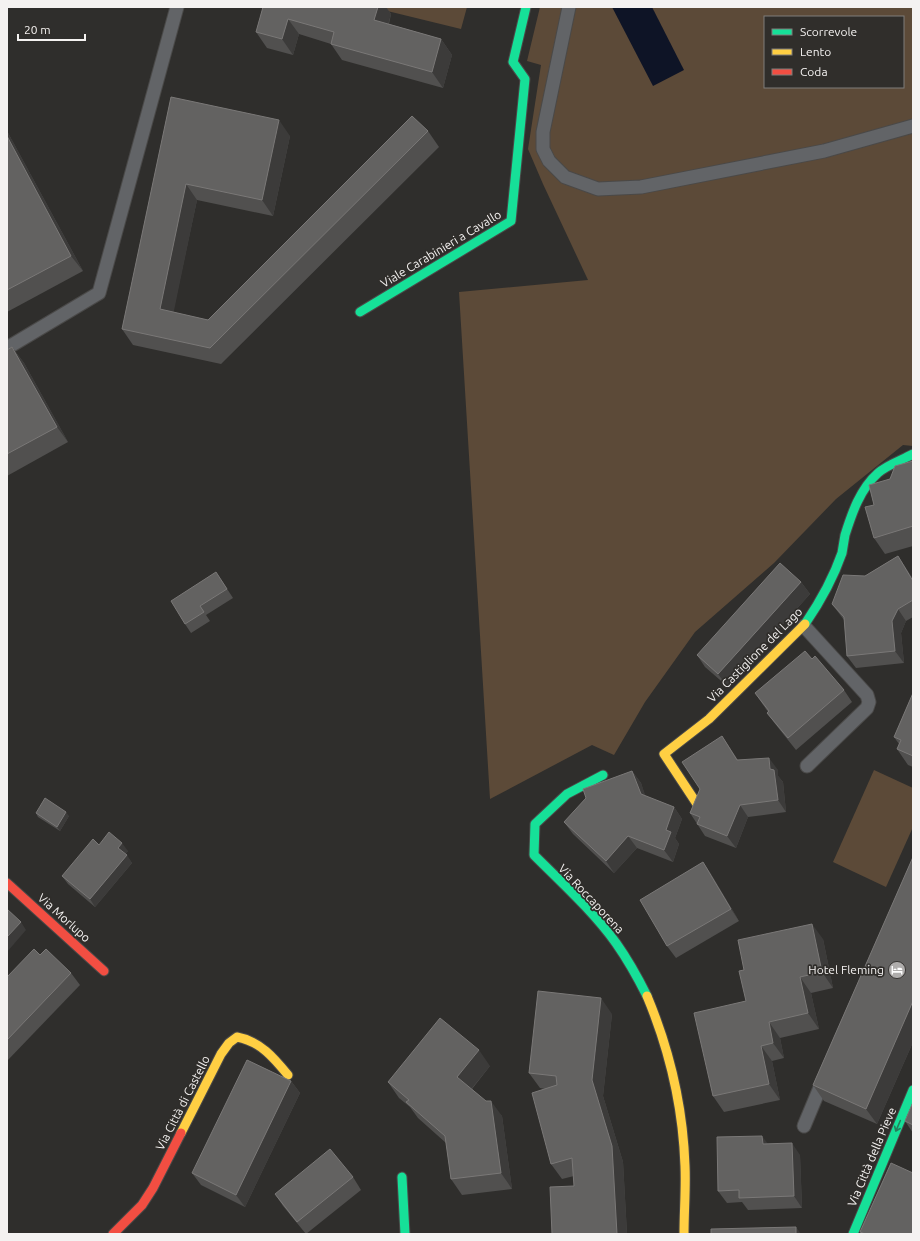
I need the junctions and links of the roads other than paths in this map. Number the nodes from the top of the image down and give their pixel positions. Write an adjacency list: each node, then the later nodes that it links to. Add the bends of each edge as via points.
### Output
1 (177, 7): 6 (lane, via 99,293)
2 (526, 7): 5 (street, Viale Carabinieri a Cavallo, via 512,62 525,79 512,221)
3 (569, 7): 4 (lane, via 543,132 543,149 549,161 565,177 598,189 641,187 824,151)
4 (913, 126)
5 (360, 312)
6 (7, 348)
7 (913, 454): 8 (street, Via Castiglione del Lago, via 879,472 864,489 854,509 834,572 822,599)
8 (804, 626): 9 (lane, via 867,695 869,702 866,708); 11 (street, Via Castiglione del Lago, via 709,719 664,754)
9 (807, 766)
10 (602, 775): 21 (street, Via Roccaporena, via 567,794 535,824 534,855 616,943 658,1021 676,1083 683,1136)
11 (697, 804)
12 (7, 883): 13 (street, Via Morlupo)
13 (104, 971)
14 (829, 1067): 17 (lane)
15 (288, 1075): 19 (street, Via Città di Castello, via 271,1056 252,1041 236,1037 229,1043 212,1071 153,1188 142,1205)
16 (913, 1090): 22 (street, Via Città della Pieve, one-way to 22)
17 (804, 1126)
18 (402, 1177): 20 (street)
19 (113, 1234)
20 (405, 1234)
21 (684, 1234)
22 (853, 1234)

